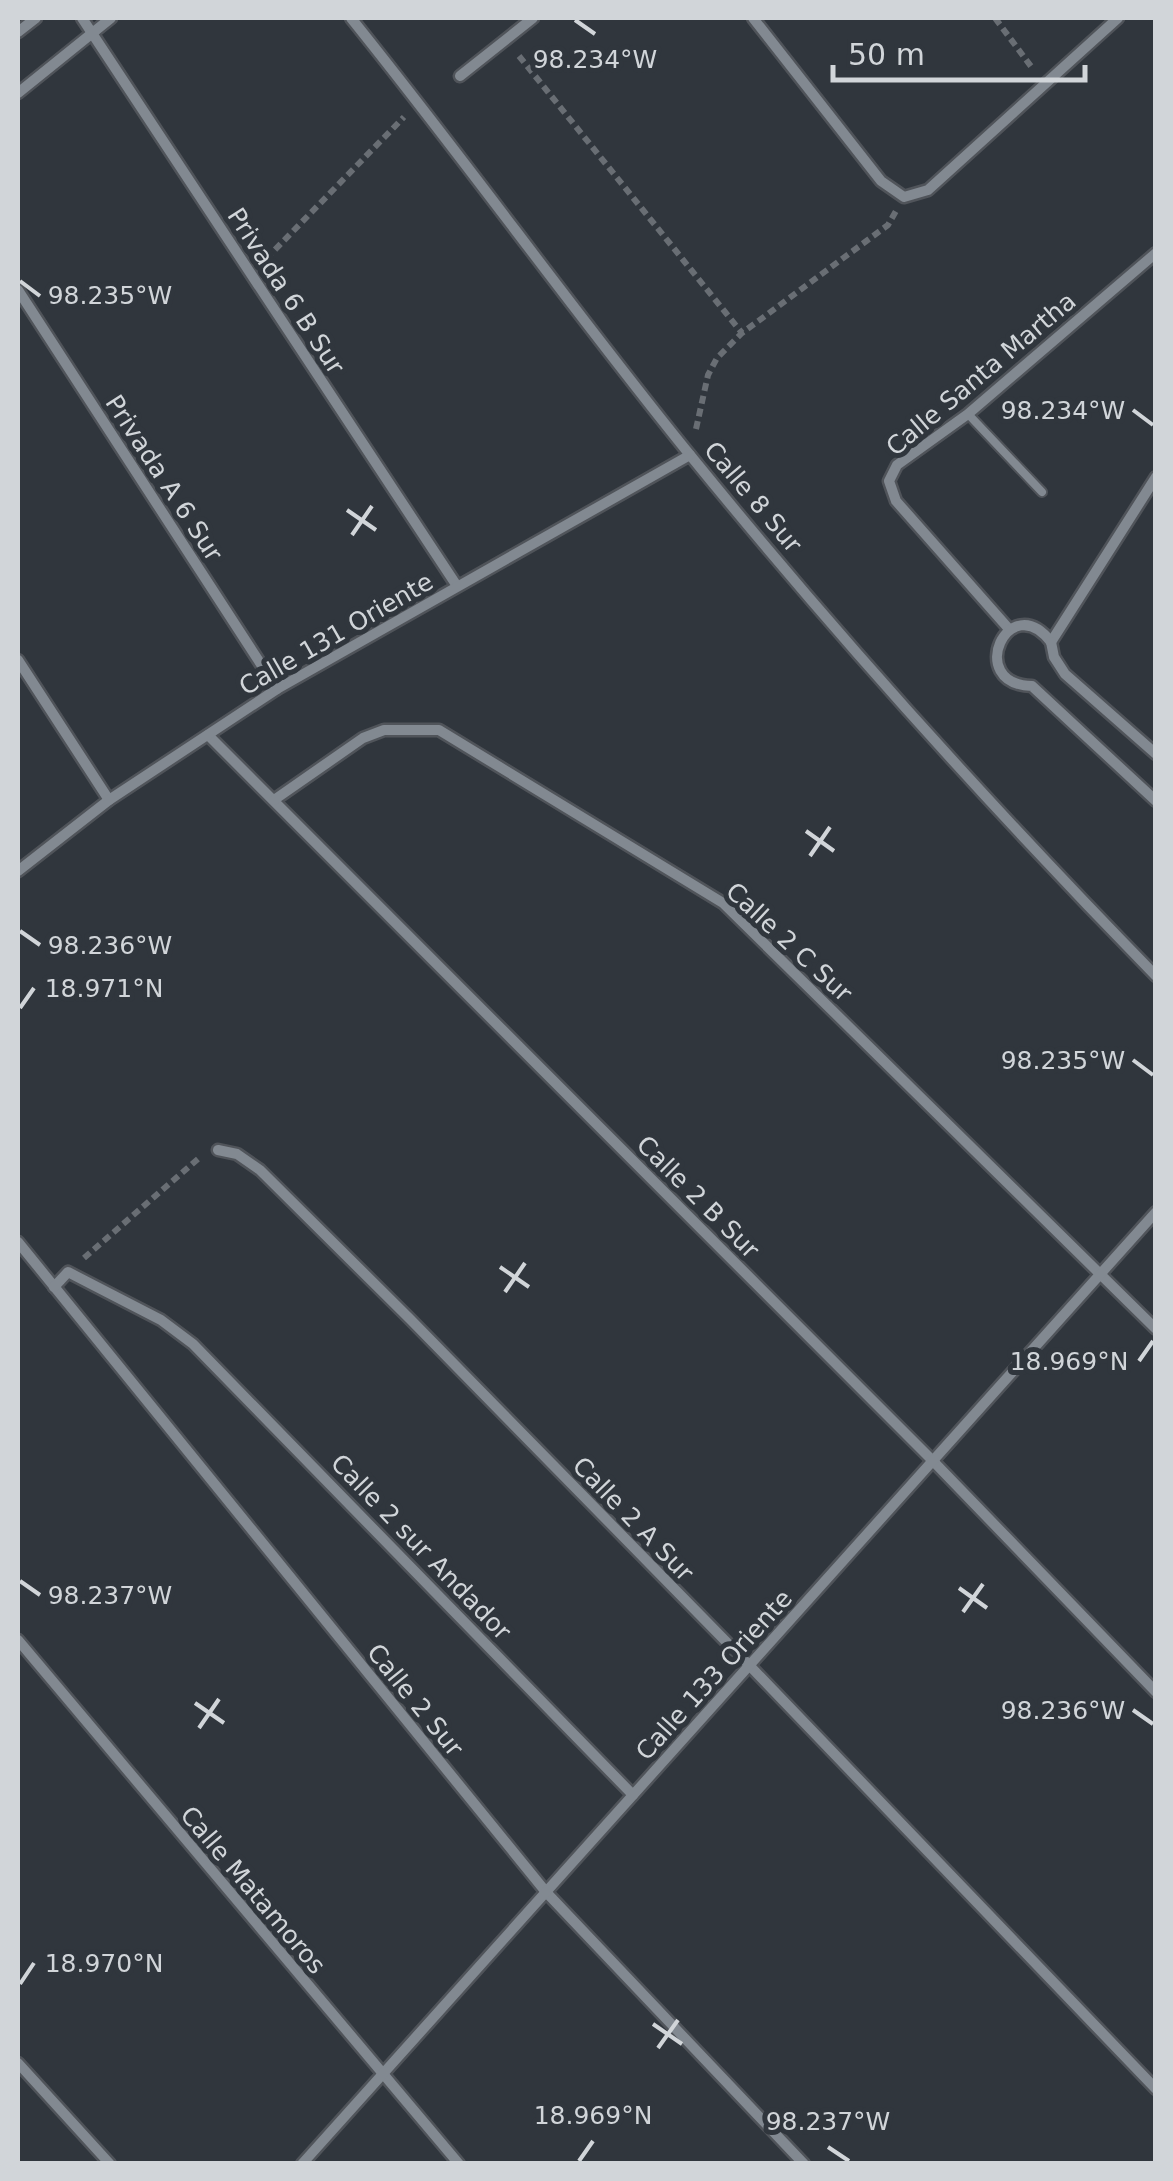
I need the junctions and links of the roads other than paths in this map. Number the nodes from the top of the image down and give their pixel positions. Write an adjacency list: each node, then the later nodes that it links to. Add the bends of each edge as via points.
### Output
1 (36, 18): 8 (street)
2 (82, 18): 9 (street, Privada 6 B Sur)
3 (111, 18): 9 (street)
4 (351, 18): 15 (street, Calle 8 Sur)
5 (533, 18): 10 (street)
6 (753, 18): 7 (street, via 881,181 904,197 928,190)
7 (1118, 18)
8 (18, 32)
9 (92, 33): 11 (street); 18 (street, Privada 6 B Sur)
10 (460, 76)
11 (18, 93)
12 (1156, 252): 14 (street, Calle Santa Martha)
13 (18, 290): 22 (street, Privada A 6 Sur)
14 (968, 414): 17 (lane); 19 (street, Calle Santa Martha, via 897,466 889,482 896,501)
15 (690, 454): 18 (street, Calle 131 Oriente); 29 (street, Calle 8 Sur, via 901,704)
16 (1154, 482): 20 (street)
17 (1042, 492)
18 (457, 586): 22 (street, Calle 131 Oriente)
19 (1010, 629): 20 (street, via 1033,627); 27 (street, via 997,646 1004,675 1032,686)
20 (1051, 642): 24 (street, via 1065,674)
21 (18, 660): 25 (street)
22 (277, 689): 23 (street, Calle 131 Oriente)
23 (208, 736): 25 (street, Calle 131 Oriente); 26 (street, Calle 2 B Sur)
24 (1156, 754)
25 (108, 800): 28 (street, Calle 131 Oriente)
26 (274, 800): 33 (street, Calle 2 C Sur, via 363,738 384,730 438,730 723,903); 36 (street, Calle 2 B Sur)
27 (1156, 801)
28 (18, 871)
29 (1156, 976)
30 (218, 1150): 38 (street, Calle 2 A Sur, via 260,1170)
31 (1156, 1212): 33 (street, Calle 133 Oriente)
32 (18, 1242): 34 (street, Calle 2 Sur)
33 (1101, 1274): 35 (street, Calle 2 C Sur); 36 (street, Calle 133 Oriente)
34 (54, 1287): 40 (street, Calle 2 sur Andador, via 68,1272 193,1344); 41 (street, Calle 2 Sur)
35 (1156, 1329)
36 (933, 1461): 38 (street, Calle 133 Oriente); 39 (street, Calle 2 B Sur)
37 (18, 1640): 43 (street, Calle Matamoros)
38 (749, 1666): 40 (street, Calle 133 Oriente); 44 (street, Calle 2 A Sur)
39 (1156, 1692)
40 (633, 1795): 41 (street, Calle 133 Oriente)
41 (546, 1892): 43 (street, Calle 133 Oriente); 48 (street, Calle 2 Sur)
42 (18, 2063): 45 (street)
43 (382, 2074): 46 (street, Calle 133 Oriente); 47 (street, Calle Matamoros)
44 (1156, 2089)
45 (110, 2164)
46 (302, 2164)
47 (459, 2164)
48 (804, 2164)

